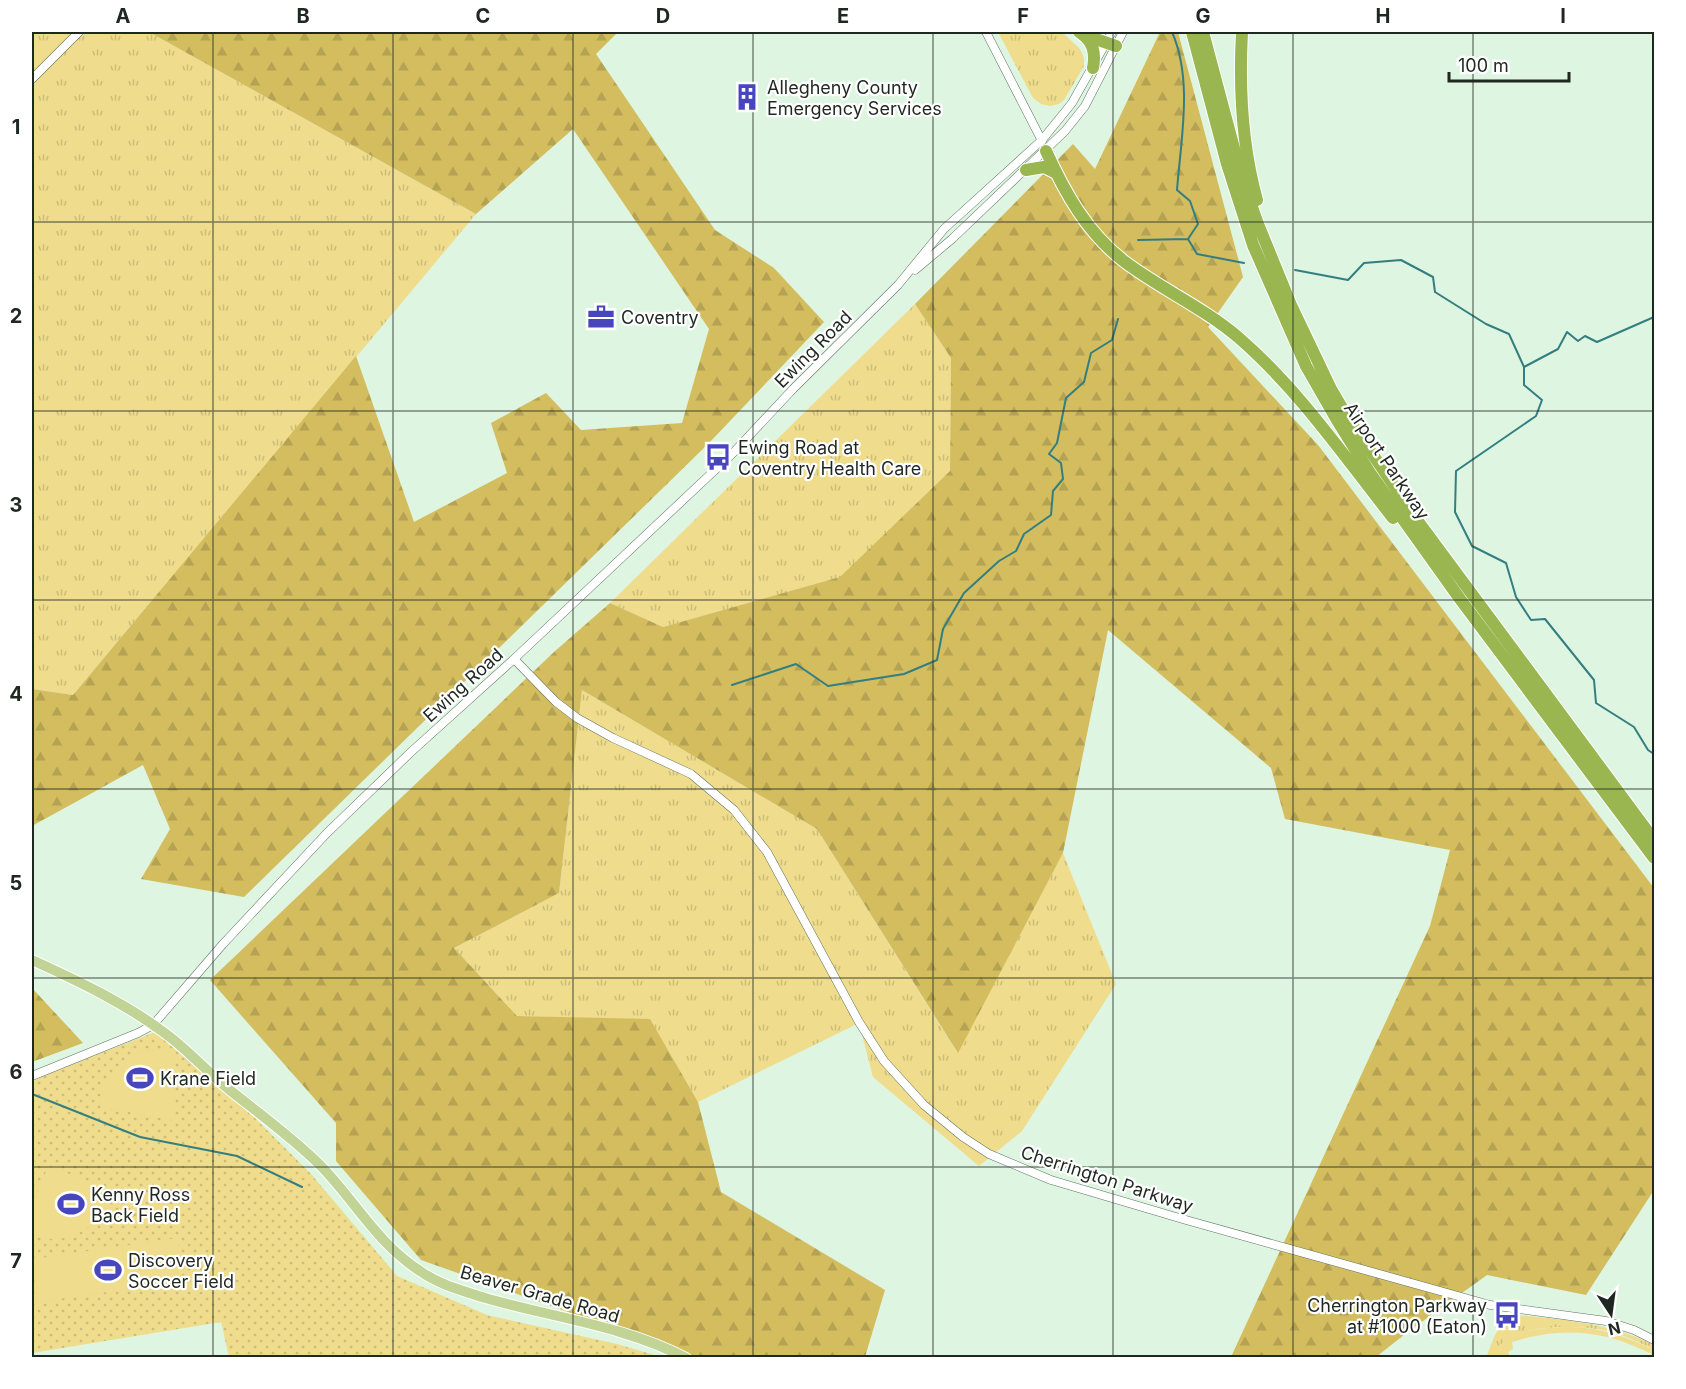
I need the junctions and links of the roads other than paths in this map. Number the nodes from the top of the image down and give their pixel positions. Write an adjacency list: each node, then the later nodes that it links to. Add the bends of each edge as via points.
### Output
1 (79, 32): 10 (street)
2 (986, 32): 11 (street)
3 (1123, 32): 8 (street, Ewing Road)
4 (1192, 32): 16 (highway, Airport Parkway, via 1252,245 1296,345 1370,473)
5 (1203, 32): 14 (highway, Airport Parkway, via 1243,182)
6 (1242, 32): 14 (highway, via 1246,144 1253,187)
7 (1082, 33): 8 (highway); 9 (highway, via 1095,51)
8 (1112, 40): 9 (street, Ewing Road); 11 (street, Ewing Road, via 1085,106)
9 (1093, 68): 11 (street, Ewing Road)
10 (32, 78)
11 (1044, 146): 12 (street, Ewing Road); 13 (highway); 15 (street, Ewing Road, via 944,229)
12 (1026, 170): 13 (highway, via 1044,167); 15 (street, Ewing Road)
13 (1056, 173): 16 (highway, via 1077,211 1104,244 1135,269 1218,321 1286,384)
14 (1278, 273): 18 (highway, Airport Parkway, via 1316,359 1354,428 1420,524)
15 (898, 285): 17 (street, Ewing Road, via 732,454)
16 (1460, 599): 19 (highway, Airport Parkway)
17 (514, 659): 21 (street, Ewing Road, via 327,833); 23 (street, Cherrington Parkway, via 577,718 691,774 734,810 767,852 884,1061 924,1105 989,1154 1051,1180 1186,1221 1490,1305 1606,1321)
18 (1654, 840)
19 (1654, 858)
20 (32, 960): 21 (main road, Beaver Grade Road, via 78,980)
21 (153, 1024): 22 (street, Ewing Road); 24 (main road, Beaver Grade Road, via 322,1167 387,1245 423,1274 502,1303 606,1328)
22 (32, 1076)
23 (1654, 1340)
24 (686, 1358)

